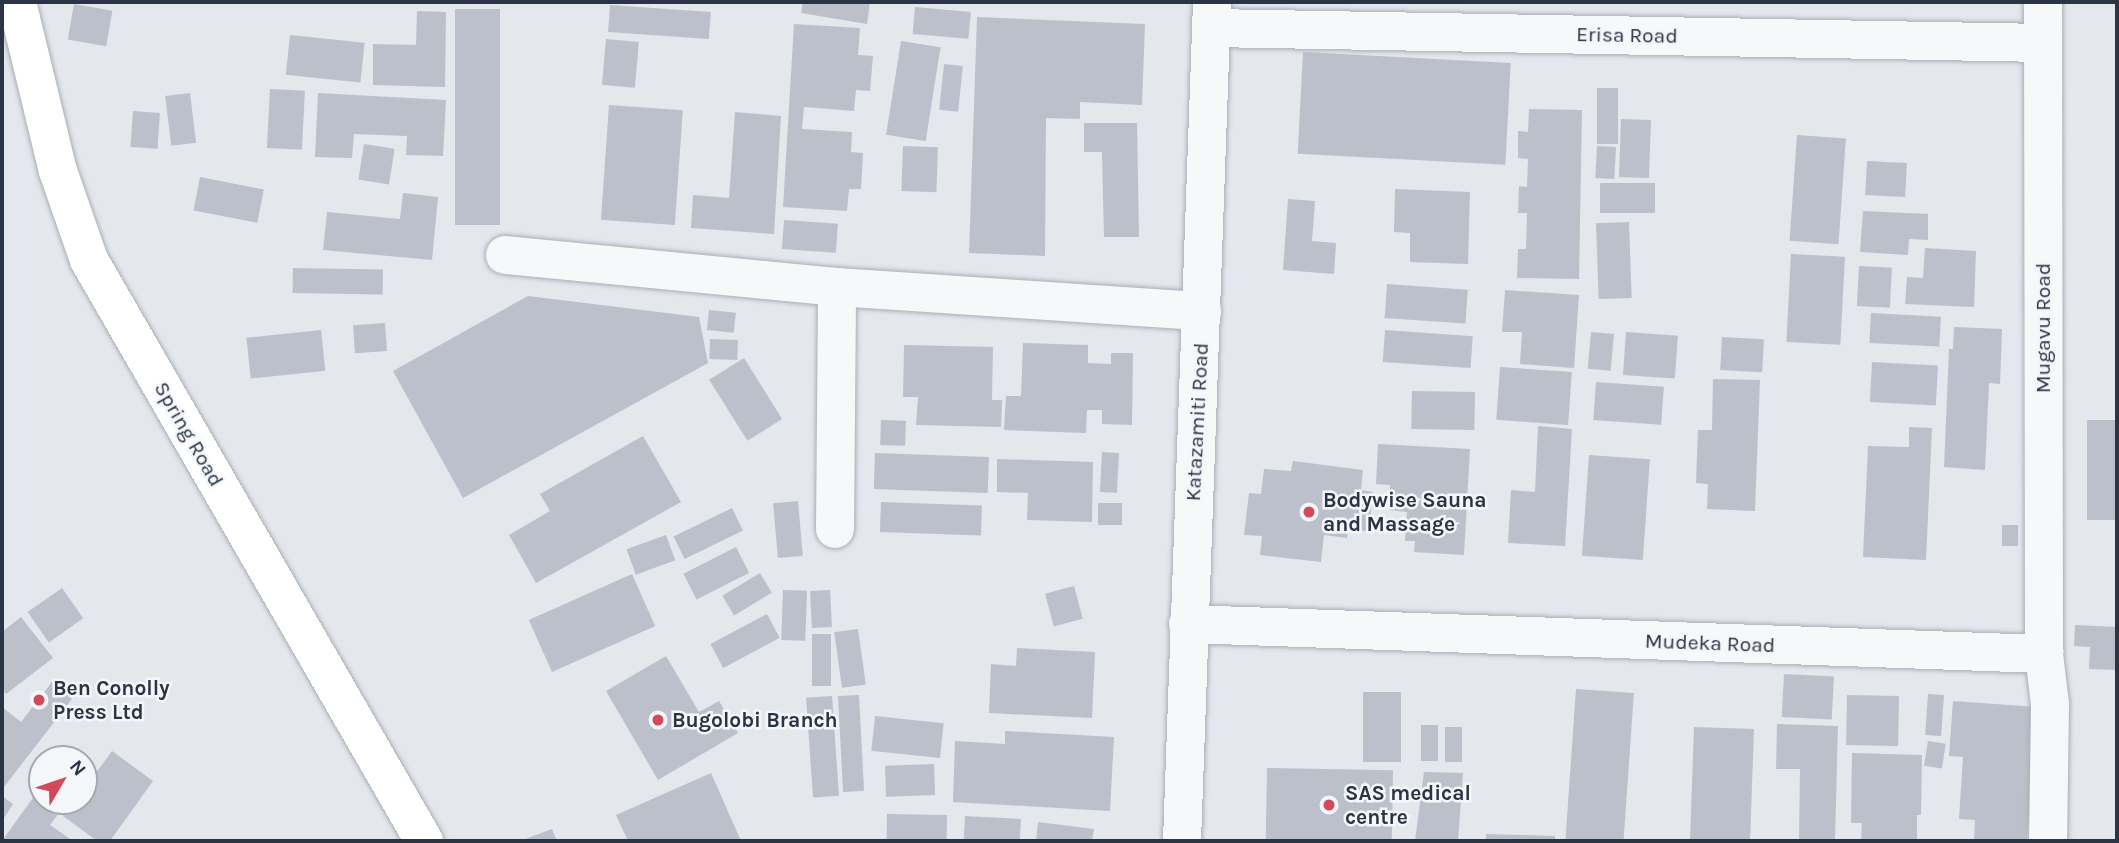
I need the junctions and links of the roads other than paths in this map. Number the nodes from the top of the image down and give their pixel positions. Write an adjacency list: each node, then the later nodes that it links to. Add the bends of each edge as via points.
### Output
1 (17, 2): 11 (main road, Spring Road, via 58,171 89,260)
2 (2043, 2): 4 (street, Mugavu Road)
3 (1212, 15): 4 (street, Erisa Road); 7 (street, Katazamiti Road)
4 (2042, 43): 10 (street, Mugavu Road)
5 (505, 255): 6 (street)
6 (837, 287): 7 (street); 8 (street)
7 (1202, 311): 9 (street, Katazamiti Road)
8 (835, 529)
9 (1188, 624): 10 (street, Mudeka Road); 12 (street, Katazamiti Road)
10 (2044, 654): 13 (street, via 2050,704)
11 (424, 841)
12 (1182, 841)
13 (2048, 841)

